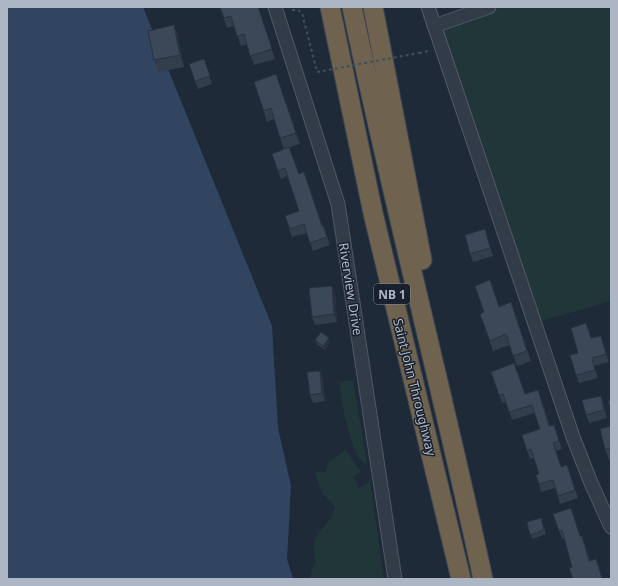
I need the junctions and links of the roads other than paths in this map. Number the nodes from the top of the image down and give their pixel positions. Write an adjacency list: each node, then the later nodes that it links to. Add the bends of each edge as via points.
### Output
1 (275, 7): 10 (street, Riverview Drive, via 338,204)
2 (330, 7): 11 (highway, Saint John Throughway / NB 1, via 376,228)
3 (352, 7): 8 (highway, Saint John Throughway / NB 1)
4 (373, 7): 8 (highway, via 435,326)
5 (428, 7): 7 (street)
6 (489, 7): 7 (street)
7 (434, 26): 9 (street, via 573,437)
8 (452, 441): 12 (highway, Saint John Throughway / NB 1)
9 (611, 527)
10 (395, 579)
11 (461, 579)
12 (483, 579)

